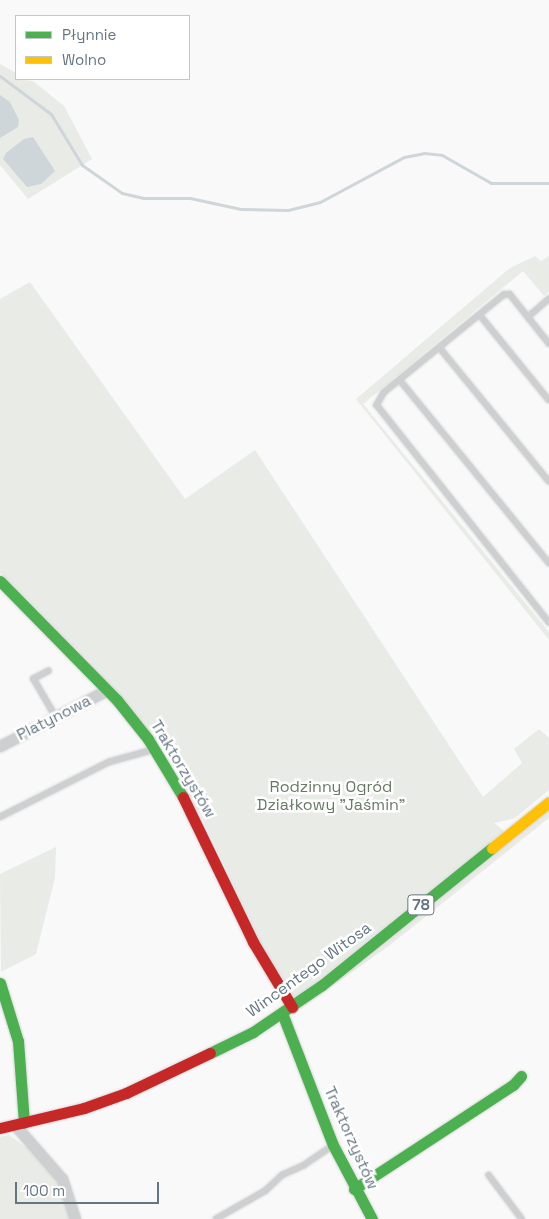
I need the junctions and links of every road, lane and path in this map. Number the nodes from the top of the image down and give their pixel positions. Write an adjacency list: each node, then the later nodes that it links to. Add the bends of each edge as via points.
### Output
1 (549, 299): 3 (lane)
2 (480, 315): 3 (lane, via 510,295); 5 (lane); 7 (lane)
3 (528, 317): 4 (lane)
4 (549, 344)
5 (440, 348): 6 (lane); 8 (lane)
6 (400, 380): 9 (lane); 11 (lane, via 378,400 378,411)
7 (549, 400)
8 (549, 481)
9 (549, 563)
10 (0, 581): 13 (street, Traktorzystów)
11 (549, 622)
12 (49, 671): 14 (lane, via 34,679)
13 (107, 690): 14 (street, Platynowa); 16 (street, Traktorzystów)
14 (56, 717): 15 (street, Platynowa)
15 (0, 746)
16 (154, 749): 18 (lane, via 109,762); 20 (street, Traktorzystów, via 192,812)
17 (549, 802): 20 (street, Wincentego Witosa / 78)
18 (0, 817)
19 (0, 983): 22 (street, via 18,1041)
20 (287, 1010): 22 (street, Wincentego Witosa / 78, via 216,1052 148,1084 84,1108); 24 (street, Traktorzystów)
21 (521, 1076): 26 (street, via 513,1085)
22 (20, 1124): 23 (street, Wincentego Witosa / 78); 27 (street, via 62,1179)
23 (0, 1128)
24 (333, 1146): 26 (street, Traktorzystów); 28 (lane)
25 (489, 1175): 30 (lane)
26 (354, 1190): 29 (street, Traktorzystów)
27 (75, 1219)
28 (216, 1219)
29 (372, 1219)
30 (522, 1219)

